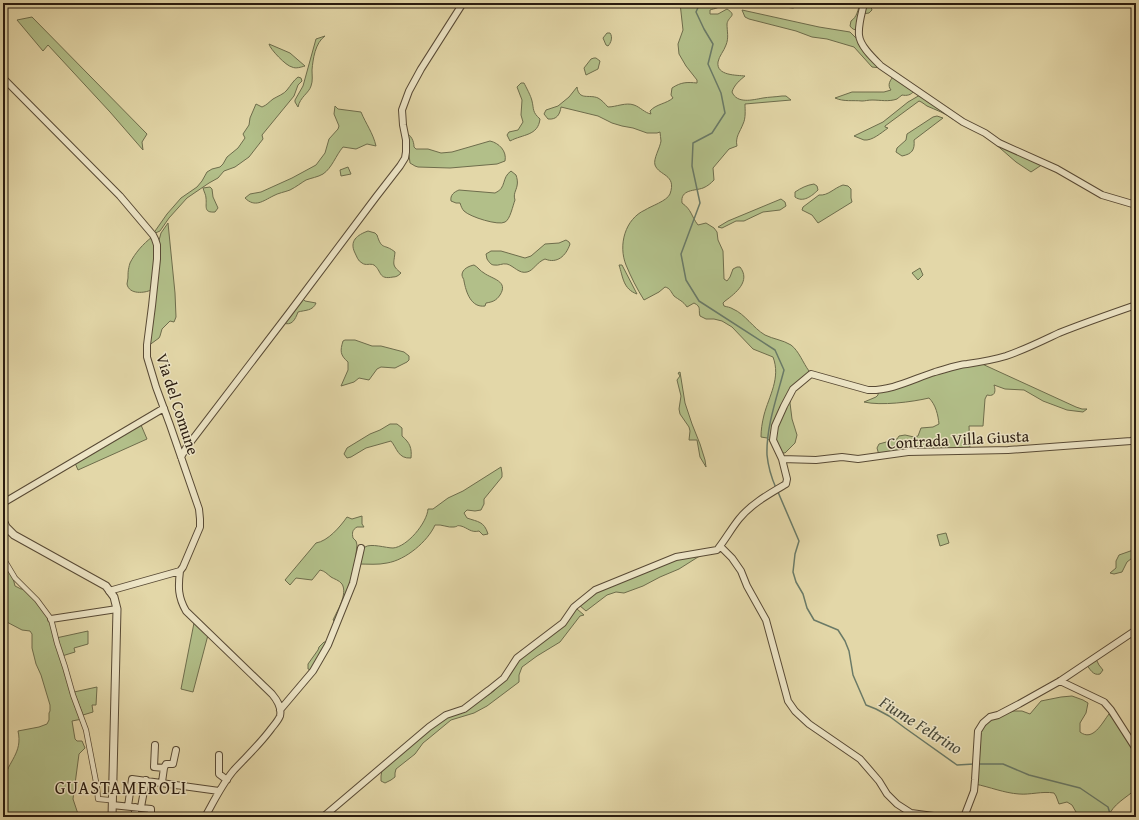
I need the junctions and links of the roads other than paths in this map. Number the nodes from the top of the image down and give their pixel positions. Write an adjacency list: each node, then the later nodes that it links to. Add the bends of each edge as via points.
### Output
1 (464, 3): 8 (street, via 409,91 402,110 406,140 405,158)
2 (864, 3): 4 (street, via 860,39 881,66 963,122 999,142 1057,169 1102,195)
3 (3, 78): 6 (street, Via del Comune, via 120,196 155,239 157,259 147,357)
4 (1136, 205)
5 (1136, 305): 9 (street, via 1006,356 930,373 891,388 868,390 811,374 793,389 775,426 773,440)
6 (164, 408): 8 (street, Via del Comune); 10 (street)
7 (1136, 439): 9 (street, Contrada Villa Giusta, via 1008,450 908,452 858,459)
8 (181, 456): 15 (street, Via del Comune, via 199,509 200,527)
9 (782, 459): 12 (street, via 786,484 748,509)
10 (3, 503)
11 (3, 520): 16 (street, via 14,535 106,586)
12 (720, 546): 34 (street, via 742,571 747,586 766,620 788,701 809,724 860,758 888,794); 38 (street, via 717,550 676,557 595,590 574,607 563,623 517,658 504,678 490,690 464,709 446,715)
13 (361, 548): 21 (street, via 353,583 328,645 313,671)
14 (3, 558): 18 (street, via 15,578 37,600)
15 (180, 571): 16 (street); 21 (street, Via del Comune, via 179,593 186,611 272,694)
16 (110, 591): 17 (street)
17 (117, 609): 18 (street); 31 (street)
18 (51, 619): 31 (street, via 86,730 98,799)
19 (1136, 630): 20 (street)
20 (1060, 681): 23 (street, via 1104,702); 40 (street, via 990,717 978,730 974,791)
21 (280, 710): 28 (street, via 277,722)
22 (155, 745): 26 (street, via 154,767)
23 (1136, 749)
24 (176, 750): 26 (street, via 173,764 166,764)
25 (219, 755): 28 (street, via 219,774)
26 (164, 768): 29 (street)
27 (146, 780): 29 (street); 32 (street); 32 (street, via 132,779)
28 (227, 780): 30 (street)
29 (162, 782): 30 (street)
30 (219, 791): 37 (street)
31 (110, 803): 32 (street); 35 (street)
32 (135, 807): 33 (street, via 151,809); 36 (street)
33 (151, 814)
34 (910, 815): 39 (street)
35 (112, 817)
36 (135, 817)
37 (205, 817)
38 (323, 817)
39 (941, 817)
40 (964, 817)

